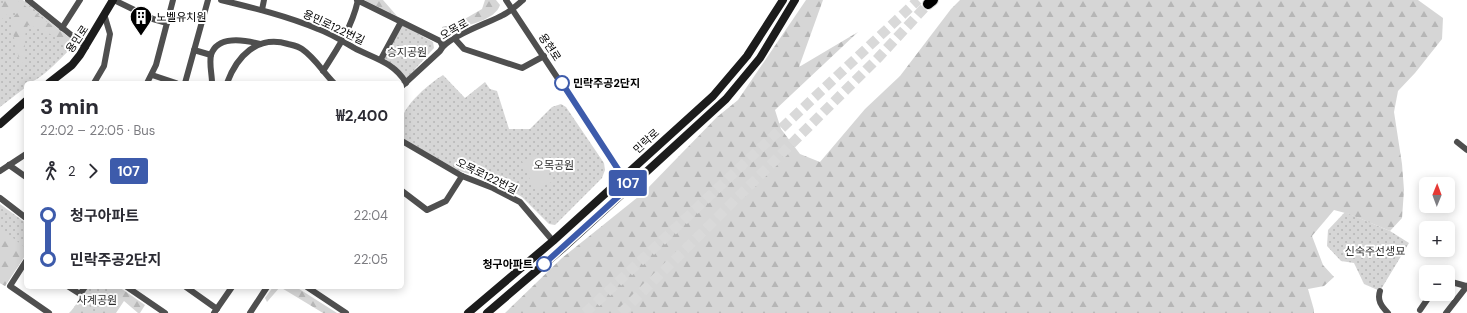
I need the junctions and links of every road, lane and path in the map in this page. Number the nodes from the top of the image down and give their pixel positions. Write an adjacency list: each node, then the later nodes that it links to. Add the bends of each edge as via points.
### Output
1 (28, 0): 18 (street)
2 (80, 0): 18 (street)
3 (114, 0): 15 (main road, 용민로); 17 (street)
4 (173, 0): 17 (street)
5 (208, 0): 24 (street)
6 (221, 0): 14 (street, 용민로122번길)
7 (264, 0): 14 (street)
8 (358, 0): 16 (street); 20 (street)
9 (506, 0): 13 (street, 용현로)
10 (523, 0): 13 (street, 오목로)
11 (782, 0): 50 (main road, 민락로, via 747,56 724,83)
12 (795, 0): 51 (main road, 민락로, via 755,64 726,99)
13 (513, 8): 19 (street, 오목로); 26 (street, 용현로)
14 (262, 10): 20 (street, 용민로122번길, via 303,22)
15 (105, 17): 23 (main road, 용민로); 31 (street, via 110,34 104,66)
16 (401, 22): 22 (street, via 440,41); 27 (street)
17 (167, 24): 29 (street)
18 (62, 28): 23 (street)
19 (455, 39): 22 (street, 오목로); 26 (street, via 464,49 522,68)
20 (343, 41): 27 (street, 용민로122번길); 28 (street)
21 (260, 44): 25 (street, via 227,41 216,45); 28 (street, via 279,42 301,48 315,59); 36 (street, via 253,46 242,57)
22 (442, 45): 39 (street, 오목로, via 440,51)
23 (86, 47): 30 (main road, 용민로, via 72,65)
24 (194, 50): 25 (street); 34 (street)
25 (211, 55): 35 (street)
26 (544, 56): 50 (street, 용현로)
27 (380, 59): 38 (street, 용민로122번길, via 402,76)
28 (322, 71): 37 (street)
29 (152, 75): 32 (street); 33 (street)
30 (52, 81)
31 (95, 81)
32 (148, 81)
33 (170, 81)
34 (186, 81)
35 (212, 81)
36 (228, 81)
37 (332, 81)
38 (403, 81)
39 (404, 84)
40 (24, 103): 41 (main road)
41 (0, 124)
42 (404, 142): 49 (street, 오목로122번길)
43 (1457, 142): 44 (street)
44 (1467, 150)
45 (24, 155): 46 (street)
46 (9, 165): 47 (street); 48 (street)
47 (0, 171)
48 (24, 176)
49 (462, 176): 52 (street, via 446,201 427,210); 55 (street, 오목로122번길, via 520,202)
50 (623, 177): 51 (street, 용현로); 55 (main road, 민락로)
51 (630, 186): 75 (main road, 민락로)
52 (404, 193)
53 (0, 198): 54 (street)
54 (24, 216)
55 (553, 241): 74 (main road, 민락로)
56 (24, 264): 70 (street, via 10,286)
57 (1455, 283): 58 (street)
58 (1467, 286): 77 (street)
59 (72, 289): 60 (street, via 80,294)
60 (84, 289)
61 (135, 289): 71 (street)
62 (188, 289): 69 (street)
63 (231, 289): 69 (street)
64 (266, 289): 72 (street)
65 (310, 289): 73 (street)
66 (1380, 291): 76 (street, via 1378,297)
67 (1426, 301): 68 (street)
68 (1420, 310)
69 (216, 311)
70 (49, 313)
71 (165, 313)
72 (250, 313)
73 (346, 313)
74 (468, 313)
75 (487, 313)
76 (1388, 313)
77 (1446, 313)

